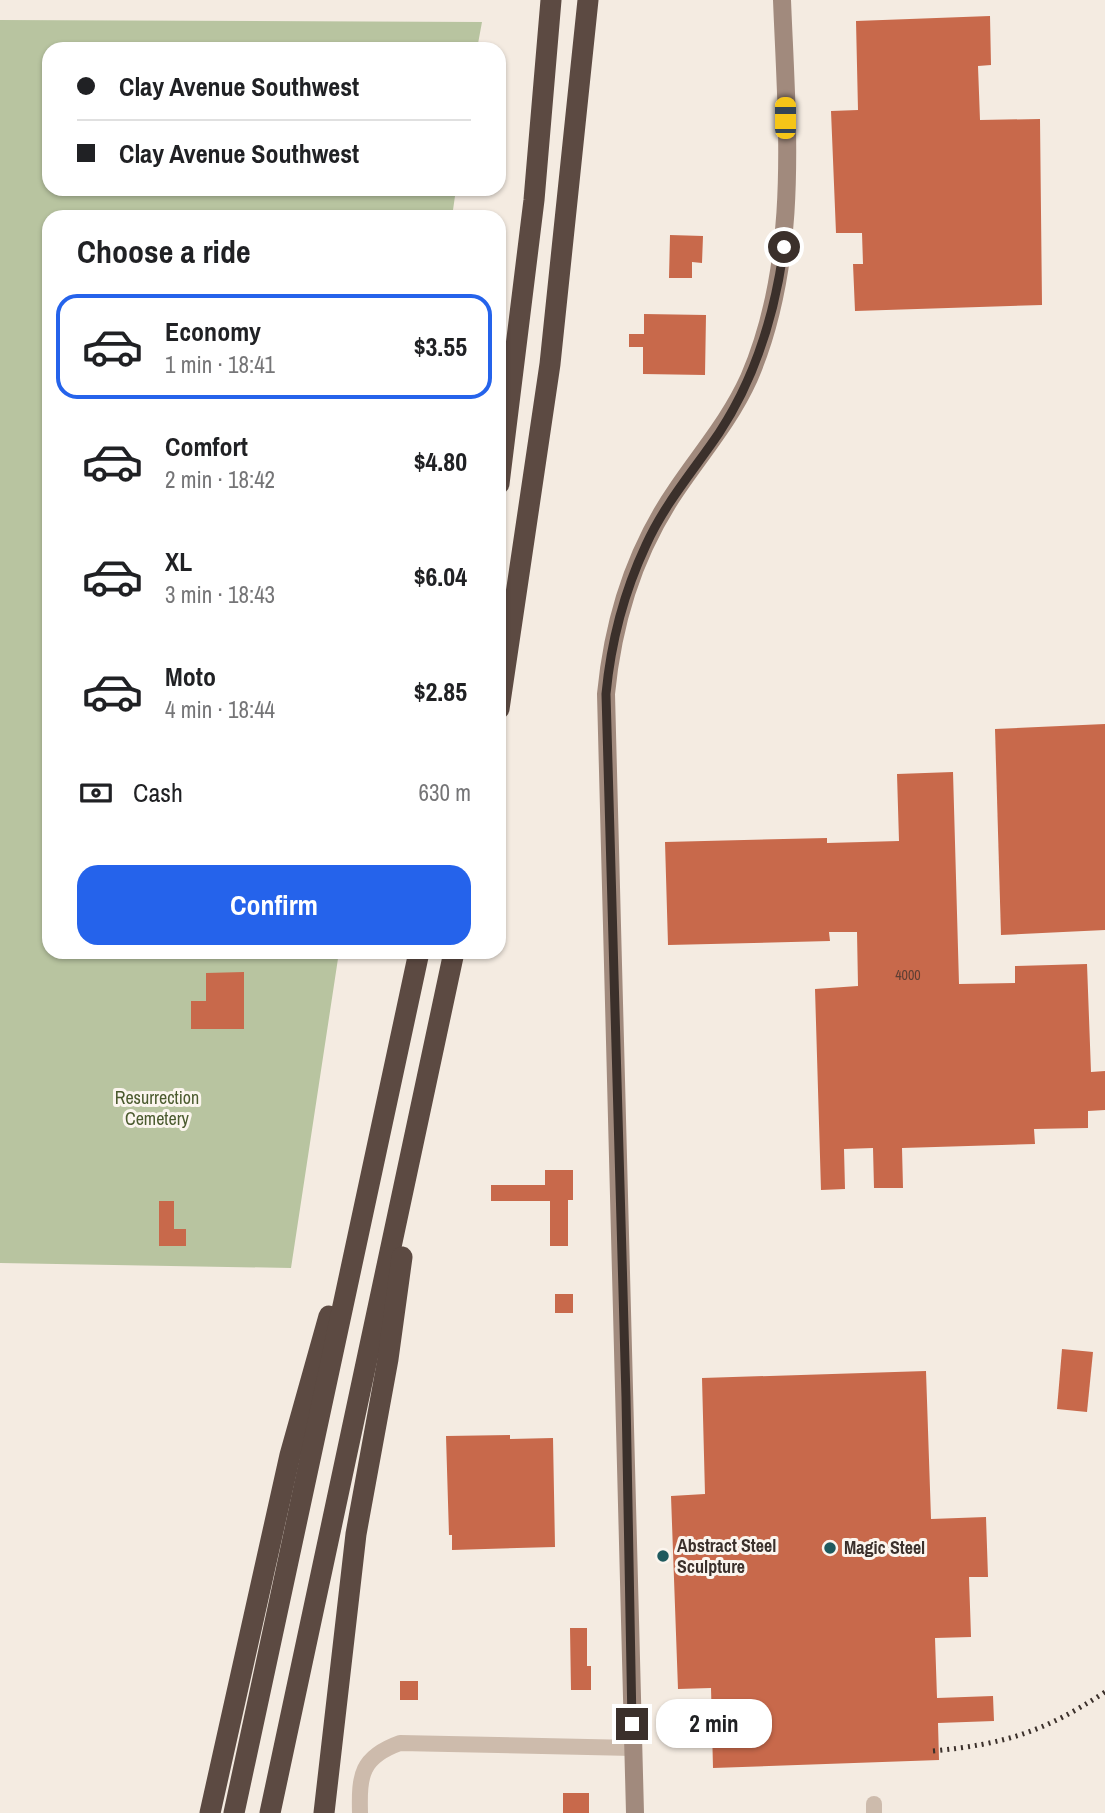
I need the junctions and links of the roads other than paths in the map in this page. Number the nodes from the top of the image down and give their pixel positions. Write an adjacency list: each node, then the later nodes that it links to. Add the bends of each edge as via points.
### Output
1 (551, 0): 4 (highway, via 533,212)
2 (588, 0): 5 (highway, via 550,364)
3 (782, 0): 10 (street, via 785,222 772,312 748,380 731,412 677,489 647,543 618,617 606,694)
4 (506, 428)
5 (506, 662)
6 (418, 959): 9 (highway)
7 (453, 959): 8 (highway)
8 (425, 1093): 13 (highway); 14 (highway, via 388,1359 356,1534)
9 (364, 1215): 11 (highway, via 307,1388); 12 (highway)
10 (633, 1748): 15 (street, via 400,1743 378,1751 359,1779); 16 (street)
11 (210, 1813)
12 (234, 1813)
13 (270, 1813)
14 (324, 1813)
15 (360, 1813)
16 (635, 1813)

